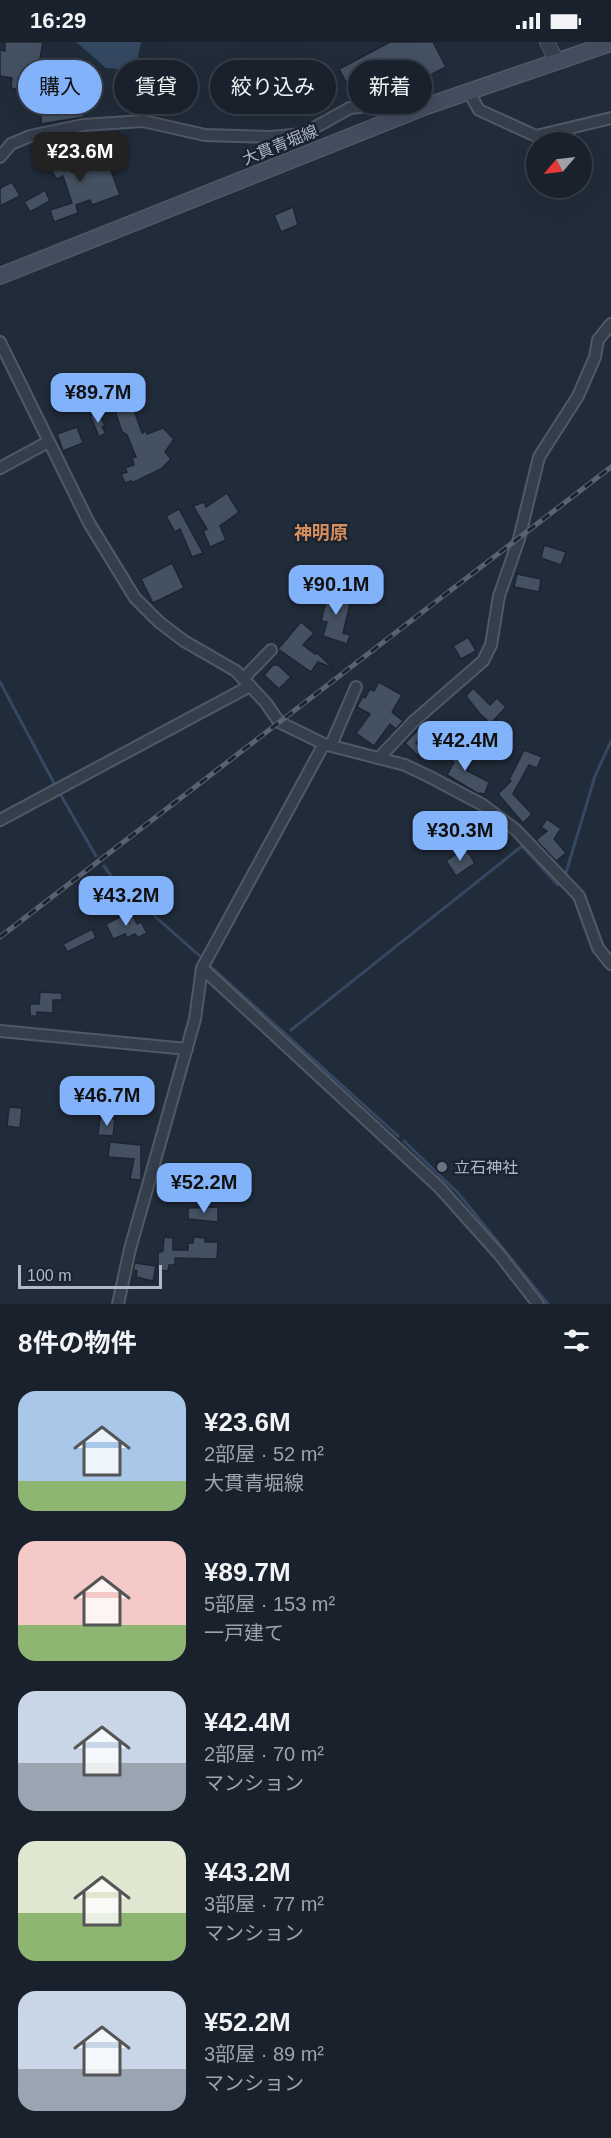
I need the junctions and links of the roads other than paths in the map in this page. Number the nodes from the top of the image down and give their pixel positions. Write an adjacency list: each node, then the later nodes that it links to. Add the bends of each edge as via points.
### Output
1 (547, 42): 3 (street)
2 (611, 43): 3 (main road, 大貫青堀線)
3 (557, 62): 4 (main road, 大貫青堀線)
4 (469, 92): 5 (main road, 大貫青堀線); 8 (street, via 479,110 536,136)
5 (432, 104)
6 (348, 109): 9 (street, via 303,134 271,137 205,135 143,121 83,125 30,136 11,144)
7 (407, 114): 10 (main road, 大貫青堀線)
8 (611, 118)
9 (0, 157)
10 (0, 276)
11 (611, 324): 19 (street, via 598,340 578,396 539,457 483,661)
12 (0, 342): 13 (street)
13 (48, 442): 14 (street); 16 (street, via 89,523 135,598 184,641)
14 (0, 468)
15 (271, 650): 16 (street)
16 (247, 682): 18 (street, via 279,722); 20 (street)
17 (356, 687): 18 (street)
18 (328, 744): 19 (street); 23 (street)
19 (379, 758): 21 (street, via 405,765 456,790 516,830 579,897 598,948)
20 (0, 820)
21 (607, 952): 22 (street)
22 (611, 964)
23 (202, 968): 25 (street, via 195,1019); 27 (street, via 439,1187)
24 (0, 1031): 25 (street)
25 (186, 1049): 26 (street)
26 (118, 1304)
27 (538, 1304)

